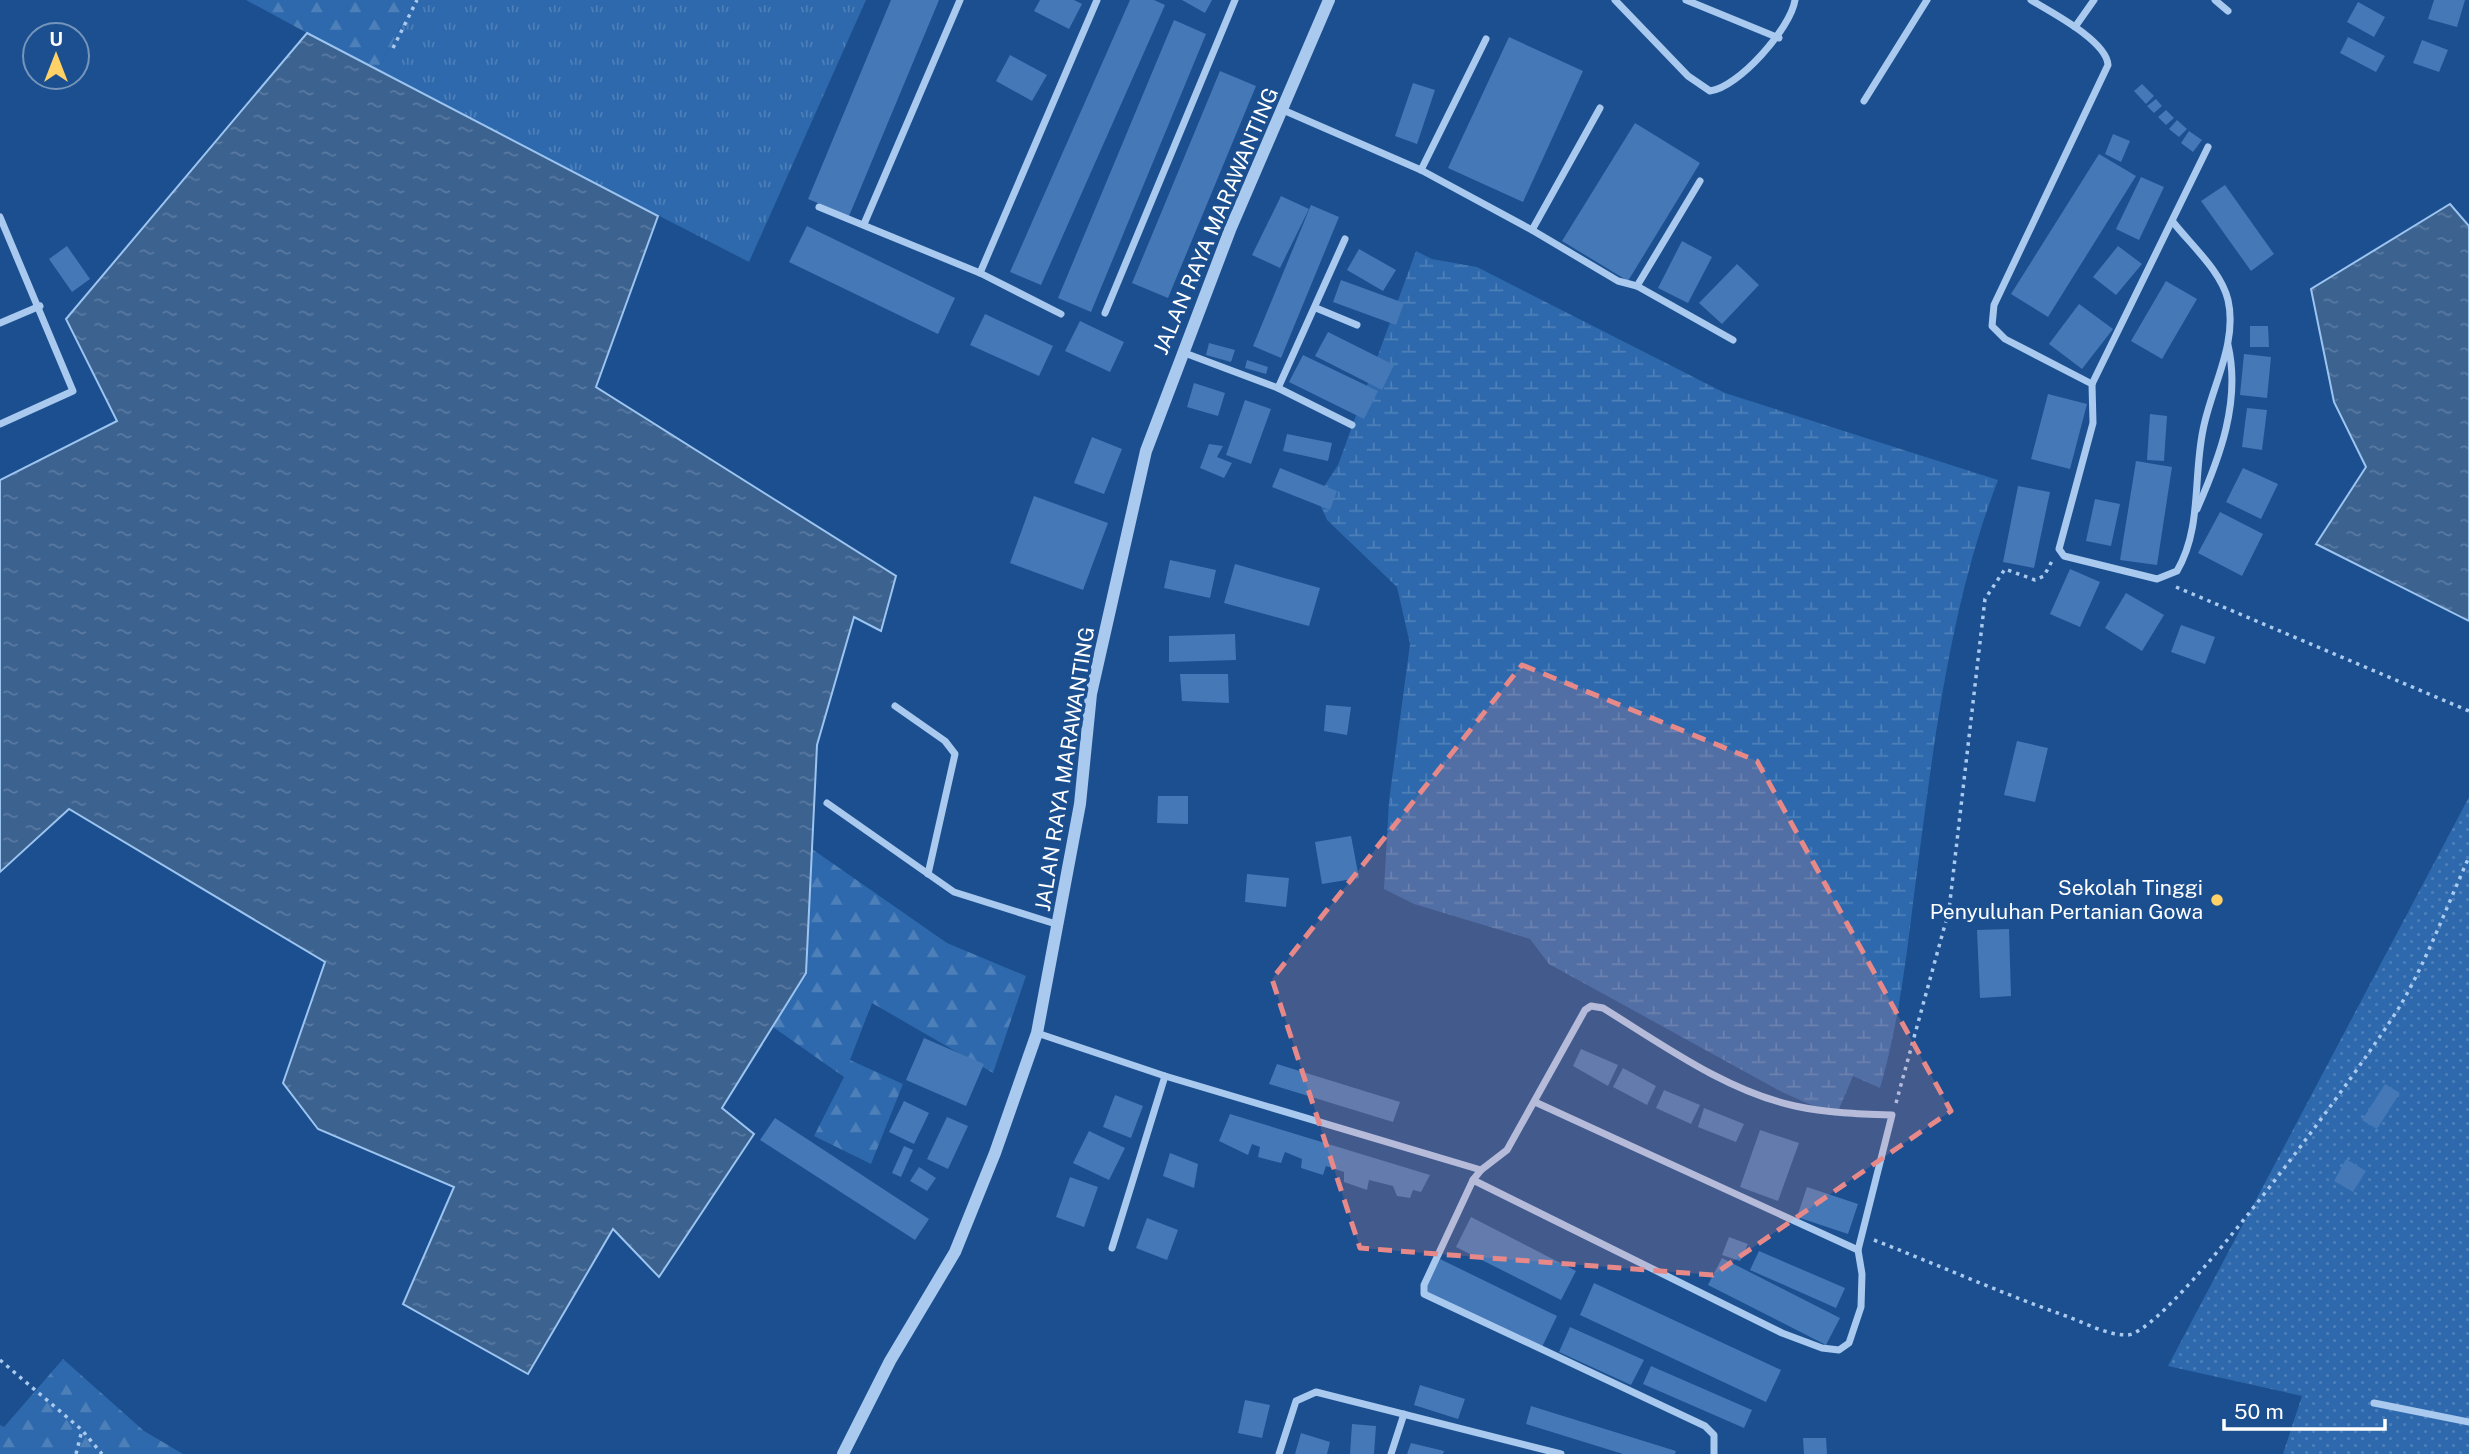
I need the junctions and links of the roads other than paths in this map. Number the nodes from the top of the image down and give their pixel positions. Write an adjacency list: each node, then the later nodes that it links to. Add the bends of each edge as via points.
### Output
1 (960, 0): 25 (street)
2 (1097, 0): 28 (street)
3 (1235, 0): 32 (street)
4 (1329, 0): 18 (street, JALAN RAYA MARAWANTING)
5 (1615, 0): 14 (street, via 1688,76 1710,91 1727,85)
6 (1686, 0): 14 (street)
7 (1795, 0): 14 (street)
8 (1927, 0): 16 (street)
9 (2031, 0): 13 (street)
10 (2095, 0): 13 (street)
11 (2215, 0): 12 (street)
12 (2228, 11)
13 (2075, 27): 39 (street, via 2105,53 2106,74 1994,305 1991,321 2005,339)
14 (1779, 38)
15 (1486, 39): 20 (street)
16 (1864, 101)
17 (1600, 108): 26 (street)
18 (1283, 110): 20 (street); 38 (street, JALAN RAYA MARAWANTING)
19 (2208, 147): 24 (street)
20 (1421, 170): 26 (street)
21 (1700, 181): 29 (street)
22 (819, 206): 25 (street)
23 (1, 220): 30 (street)
24 (2173, 222): 37 (street, via 2227,297 2231,315); 39 (street)
25 (864, 224): 28 (street)
26 (1532, 230): 29 (street, via 1618,281)
27 (1345, 239): 31 (street)
28 (980, 274): 33 (street)
29 (1637, 286): 36 (street)
30 (40, 306): 34 (street); 41 (street, via 73,391)
31 (1316, 308): 35 (street); 40 (street)
32 (1105, 313)
33 (1061, 314)
34 (0, 323)
35 (1357, 325)
36 (1733, 340)
37 (2228, 344): 43 (street, via 2202,432); 43 (street, via 2233,368 2230,410 2213,474)
38 (1181, 351): 40 (street); 47 (street, JALAN RAYA MARAWANTING, via 1139,474 1091,694 1080,804)
39 (2092, 384): 43 (street, via 2093,422 2059,549 2064,556 2157,579 2177,571)
40 (1278, 388): 42 (street)
41 (0, 424)
42 (1352, 425)
43 (2196, 511)
44 (895, 706): 46 (street, via 945,741 955,754)
45 (827, 803): 46 (street)
46 (928, 874): 47 (street, via 965,897)
47 (1059, 926): 48 (street, JALAN RAYA MARAWANTING)
48 (1037, 1033): 49 (street); 58 (street, JALAN RAYA MARAWANTING, via 955,1252)
49 (1166, 1076): 51 (street); 53 (street)
50 (1535, 1102): 51 (street, via 1507,1150); 54 (street); 54 (street, via 1585,1010 1595,1005 1685,1058 1769,1098 1832,1112 1892,1115)
51 (1482, 1170): 52 (street)
52 (1473, 1180): 54 (street, via 1755,1320 1832,1350 1849,1343 1856,1326 1863,1292); 62 (street, via 1424,1284 1424,1294 1705,1426 1717,1442)
53 (1112, 1248)
54 (1858, 1250)
55 (2374, 1403): 57 (street)
56 (1404, 1414): 59 (street, via 1333,1394 1308,1393 1296,1401); 60 (street); 61 (street)
57 (2469, 1422)
58 (843, 1454)
59 (1279, 1454)
60 (1391, 1454)
61 (1561, 1454)
62 (1714, 1454)

